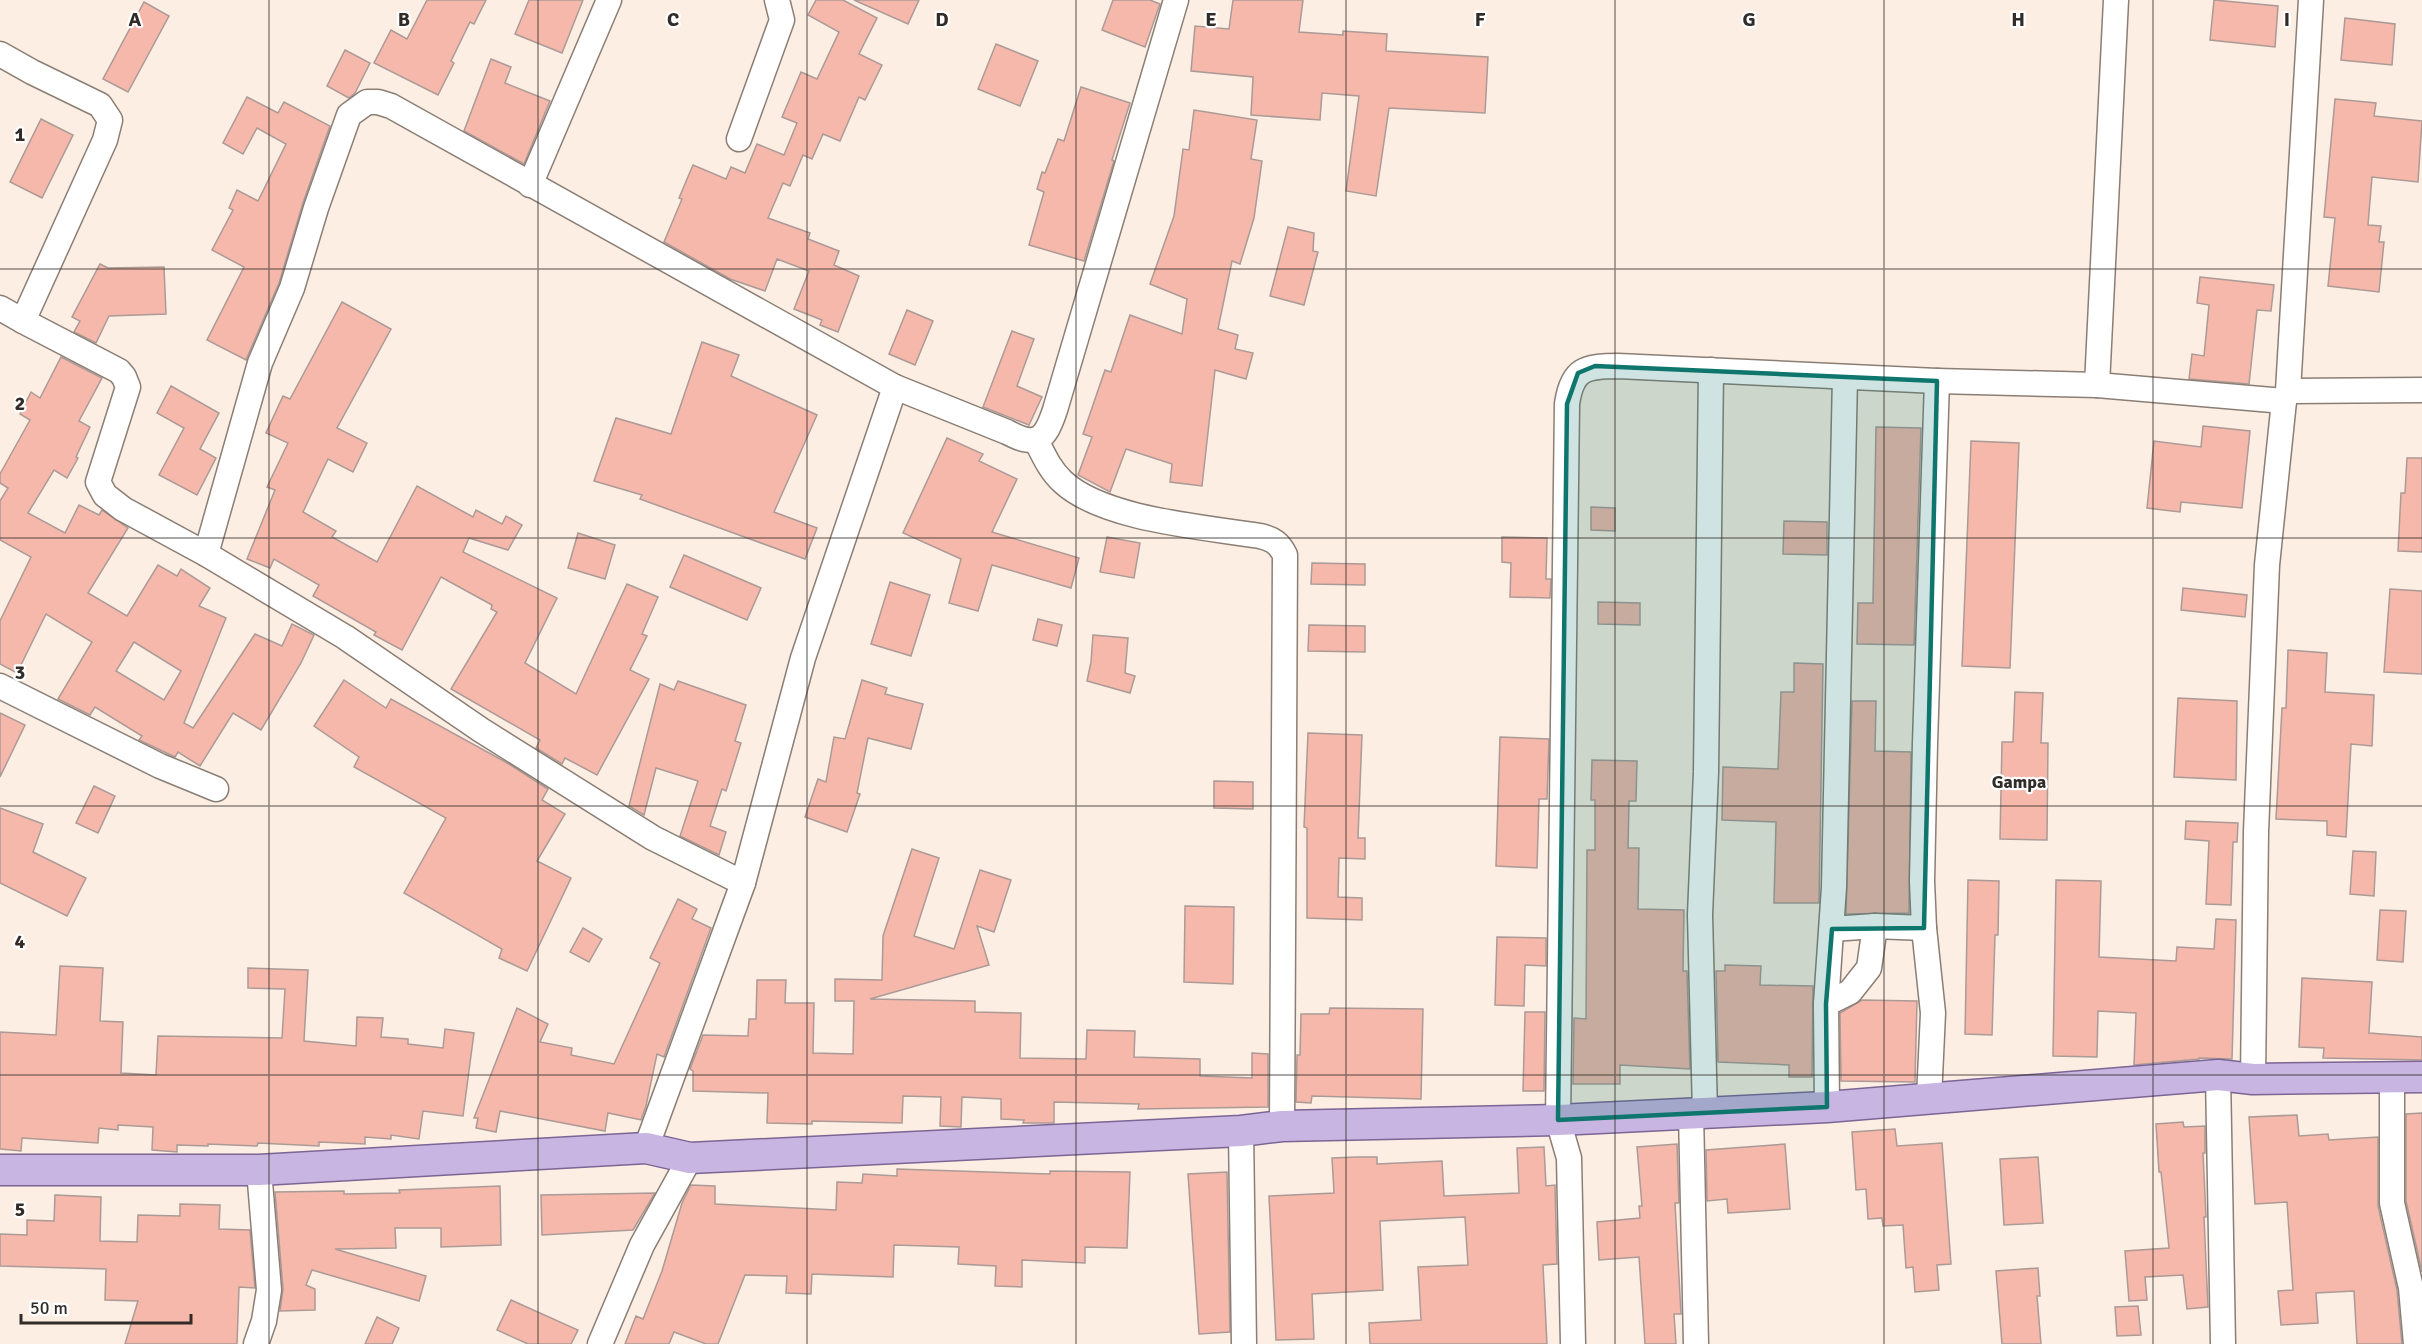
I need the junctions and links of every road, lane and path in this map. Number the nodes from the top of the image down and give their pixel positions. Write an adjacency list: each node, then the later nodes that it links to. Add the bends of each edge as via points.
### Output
1 (609, 0): 8 (street)
2 (777, 0): 7 (street, via 782,20)
3 (1176, 0): 18 (street, via 1048,431)
4 (2116, 0): 14 (street)
5 (2311, 0): 17 (street)
6 (0, 54): 10 (street, via 100,105 110,120 105,140)
7 (739, 139)
8 (530, 185): 15 (street); 19 (street, via 391,106 367,102 349,115 292,288 260,363)
9 (0, 308): 10 (street)
10 (23, 321): 19 (street, via 124,377 128,387 98,482 105,495 123,509)
11 (1711, 370): 12 (street); 33 (street); 34 (street, via 1595,366 1578,373 1569,386)
12 (1845, 377): 13 (street); 25 (street)
13 (1937, 381): 14 (street); 24 (street)
14 (2097, 385): 17 (street)
15 (894, 387): 18 (street, via 1023,441); 22 (street, via 803,658)
16 (2422, 390): 17 (street)
17 (2286, 396): 29 (street, via 2266,565 2256,832)
18 (1036, 440): 35 (street, via 1048,465 1065,484 1099,504 1161,520 1273,539 1285,555)
19 (206, 554): 22 (street, via 345,637 481,730 653,838)
20 (0, 686): 21 (street, via 160,766)
21 (216, 789)
22 (743, 883): 37 (street)
23 (1875, 926): 24 (street); 25 (street); 26 (street, via 1869,968 1850,992)
24 (1923, 928): 31 (street, via 1933,1013)
25 (1832, 929): 26 (street)
26 (1826, 1004): 32 (street)
27 (2218, 1075): 29 (main road); 31 (main road); 46 (street)
28 (2422, 1077): 30 (main road)
29 (2253, 1079): 30 (main road)
30 (2392, 1079): 47 (street, via 2392,1203 2411,1288)
31 (1929, 1098): 32 (main road)
32 (1827, 1107): 33 (main road)
33 (1698, 1113): 34 (main road); 45 (street)
34 (1558, 1120): 35 (main road); 44 (street, via 1569,1158)
35 (1282, 1126): 36 (main road)
36 (1241, 1131): 38 (main road); 43 (street)
37 (646, 1148): 38 (main road); 40 (main road)
38 (690, 1158): 42 (street, via 642,1245)
39 (0, 1170): 40 (main road)
40 (259, 1170): 41 (street, via 269,1290)
41 (256, 1344)
42 (600, 1344)
43 (1244, 1344)
44 (1573, 1344)
45 (1696, 1344)
46 (2223, 1344)
47 (2416, 1344)

